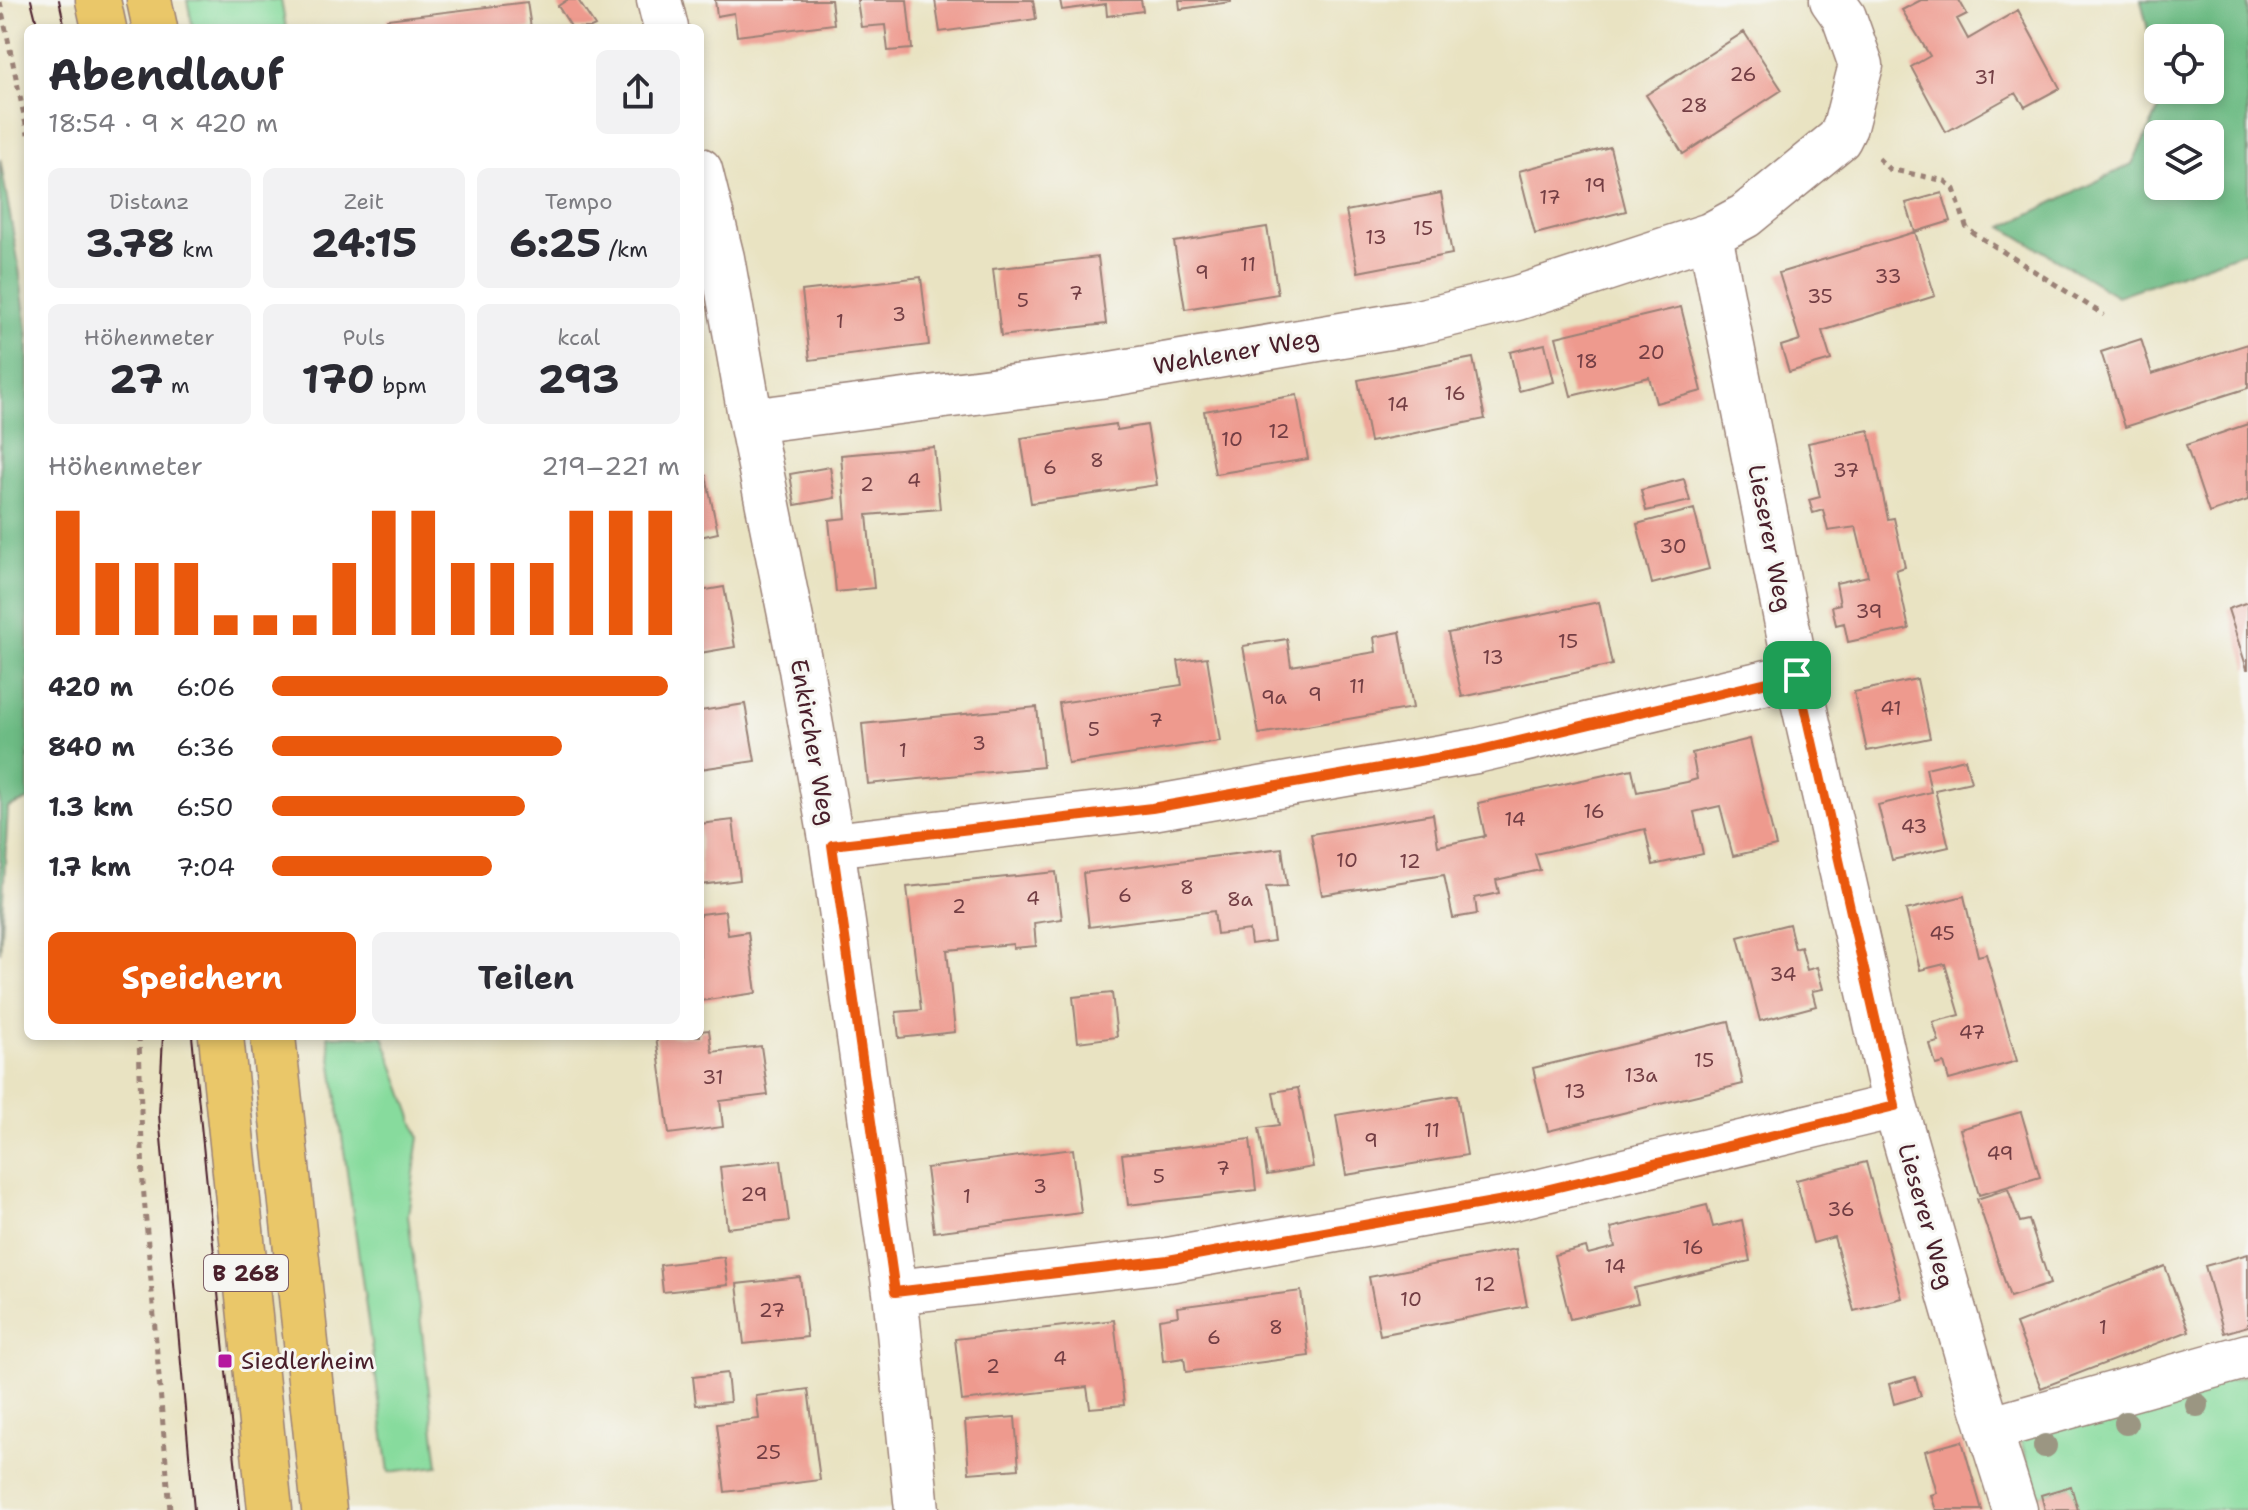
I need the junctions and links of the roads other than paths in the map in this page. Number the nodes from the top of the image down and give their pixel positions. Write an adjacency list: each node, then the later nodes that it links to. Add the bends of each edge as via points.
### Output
1 (98, 0): 5 (highway)
2 (149, 0): 6 (highway)
3 (659, 0): 7 (street)
4 (1832, 0): 9 (street, via 1844,17 1861,65 1839,139 1745,216)
5 (103, 24)
6 (154, 24)
7 (665, 24)
8 (704, 186): 10 (street, Enkircher Weg)
9 (1710, 235): 10 (street, Wehlener Weg, via 1517,298 1418,322 1099,376); 11 (street, Lieserer Weg)
10 (751, 421): 12 (street, Enkircher Weg)
11 (1797, 675): 12 (street, via 1399,765 1152,808); 15 (street, Lieserer Weg)
12 (832, 845): 16 (street, Enkircher Weg)
13 (221, 1040): 19 (highway, B 268)
14 (273, 1040): 20 (highway, B 268)
15 (1895, 1106): 16 (street, via 1504,1200 1168,1260); 18 (street, Lieserer Weg)
16 (895, 1292): 21 (street, Enkircher Weg)
17 (2248, 1356): 18 (street)
18 (1989, 1429): 22 (street, Lieserer Weg)
19 (270, 1510)
20 (324, 1510)
21 (917, 1510)
22 (2015, 1510)

